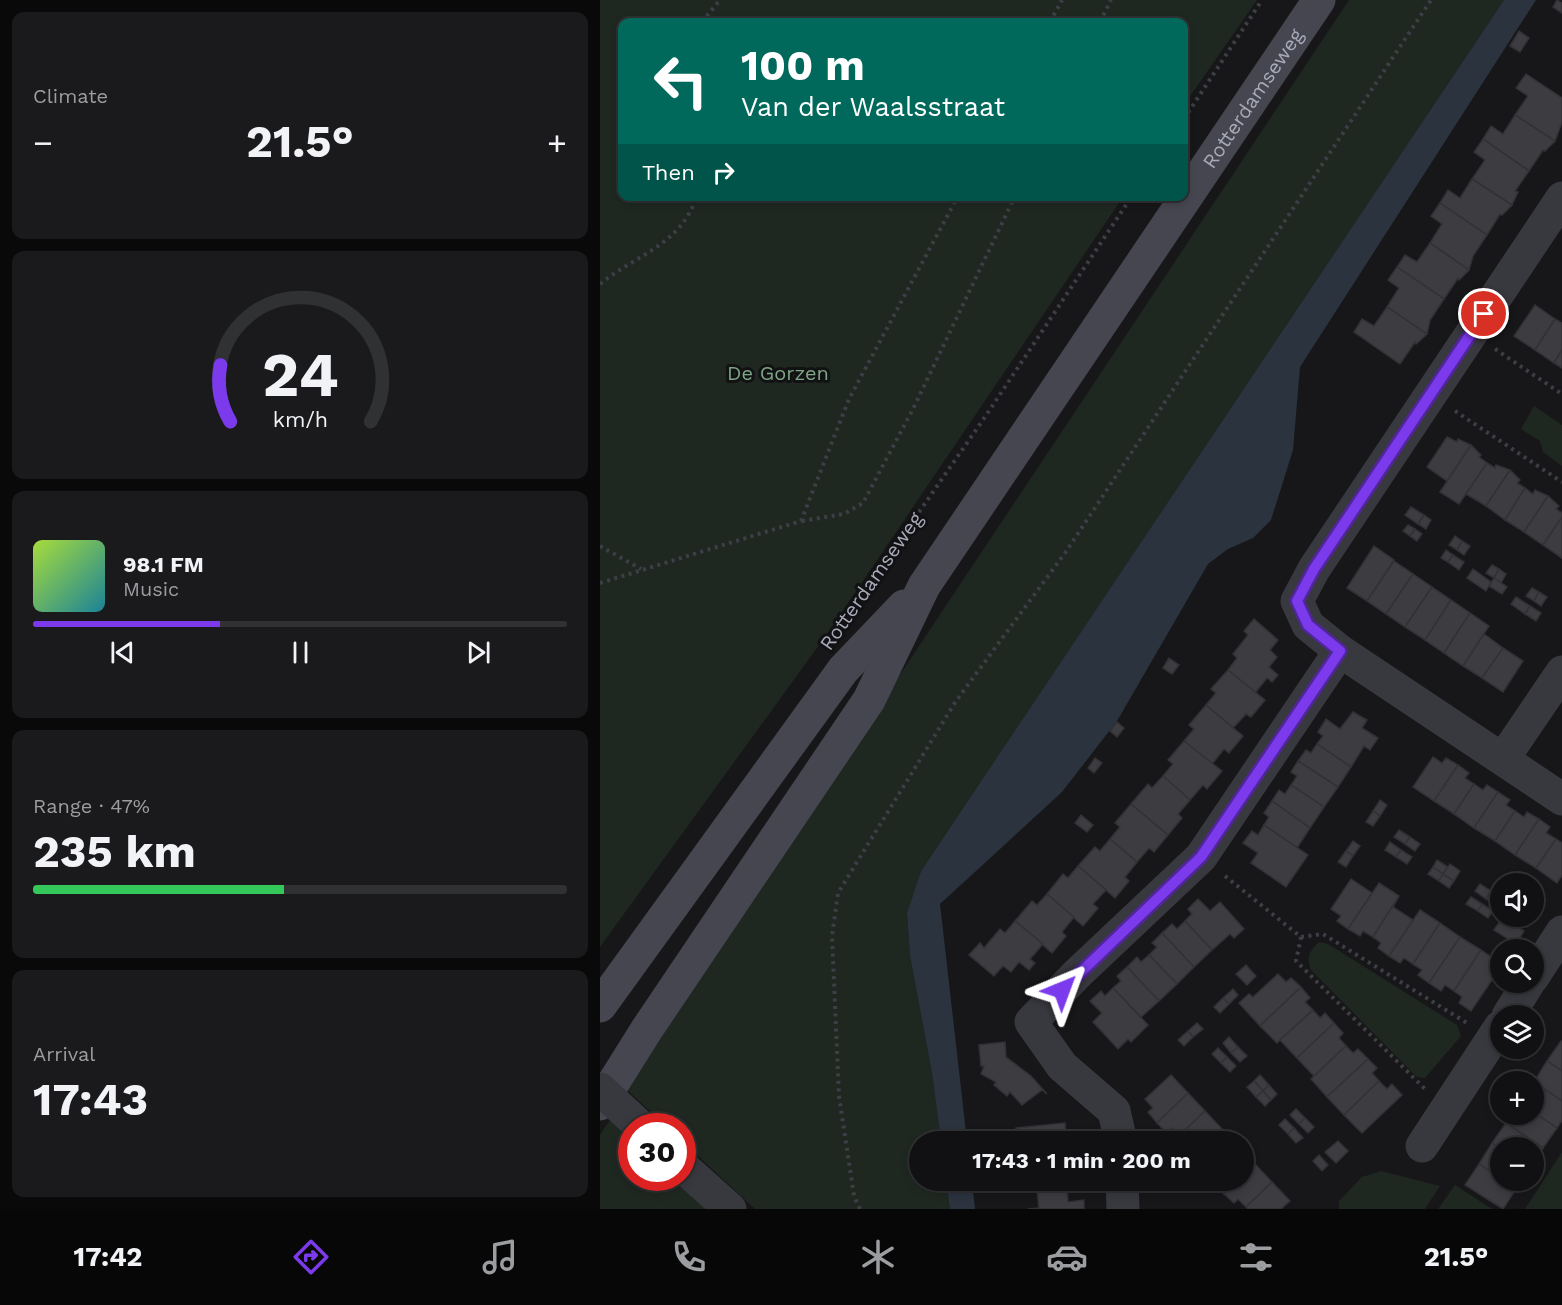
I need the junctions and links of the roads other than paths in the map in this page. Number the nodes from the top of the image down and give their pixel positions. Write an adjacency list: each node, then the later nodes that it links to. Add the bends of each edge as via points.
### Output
1 (1319, 0): 2 (main road, Rotterdamseweg)
2 (1188, 194)
3 (1562, 198): 6 (street, via 1314,569 1297,601 1308,625)
4 (1184, 201): 5 (main road, Rotterdamseweg)
5 (924, 586): 12 (main road, Rotterdamseweg, via 843,670); 15 (main road, Rotterdamseweg, via 869,700)
6 (1340, 651): 8 (street); 17 (street, via 1201,857 1031,1022 1062,1066 1114,1111)
7 (1562, 672): 8 (street)
8 (1503, 759): 9 (street)
9 (1562, 799)
10 (1562, 932): 11 (street)
11 (1544, 960)
12 (600, 1006)
13 (1490, 1042): 18 (street)
14 (600, 1089): 16 (street, bridge)
15 (600, 1104)
16 (626, 1113)
17 (1119, 1131)
18 (1422, 1146)
19 (696, 1179): 21 (street)
20 (1122, 1191): 22 (street)
21 (730, 1209)
22 (1123, 1209)

